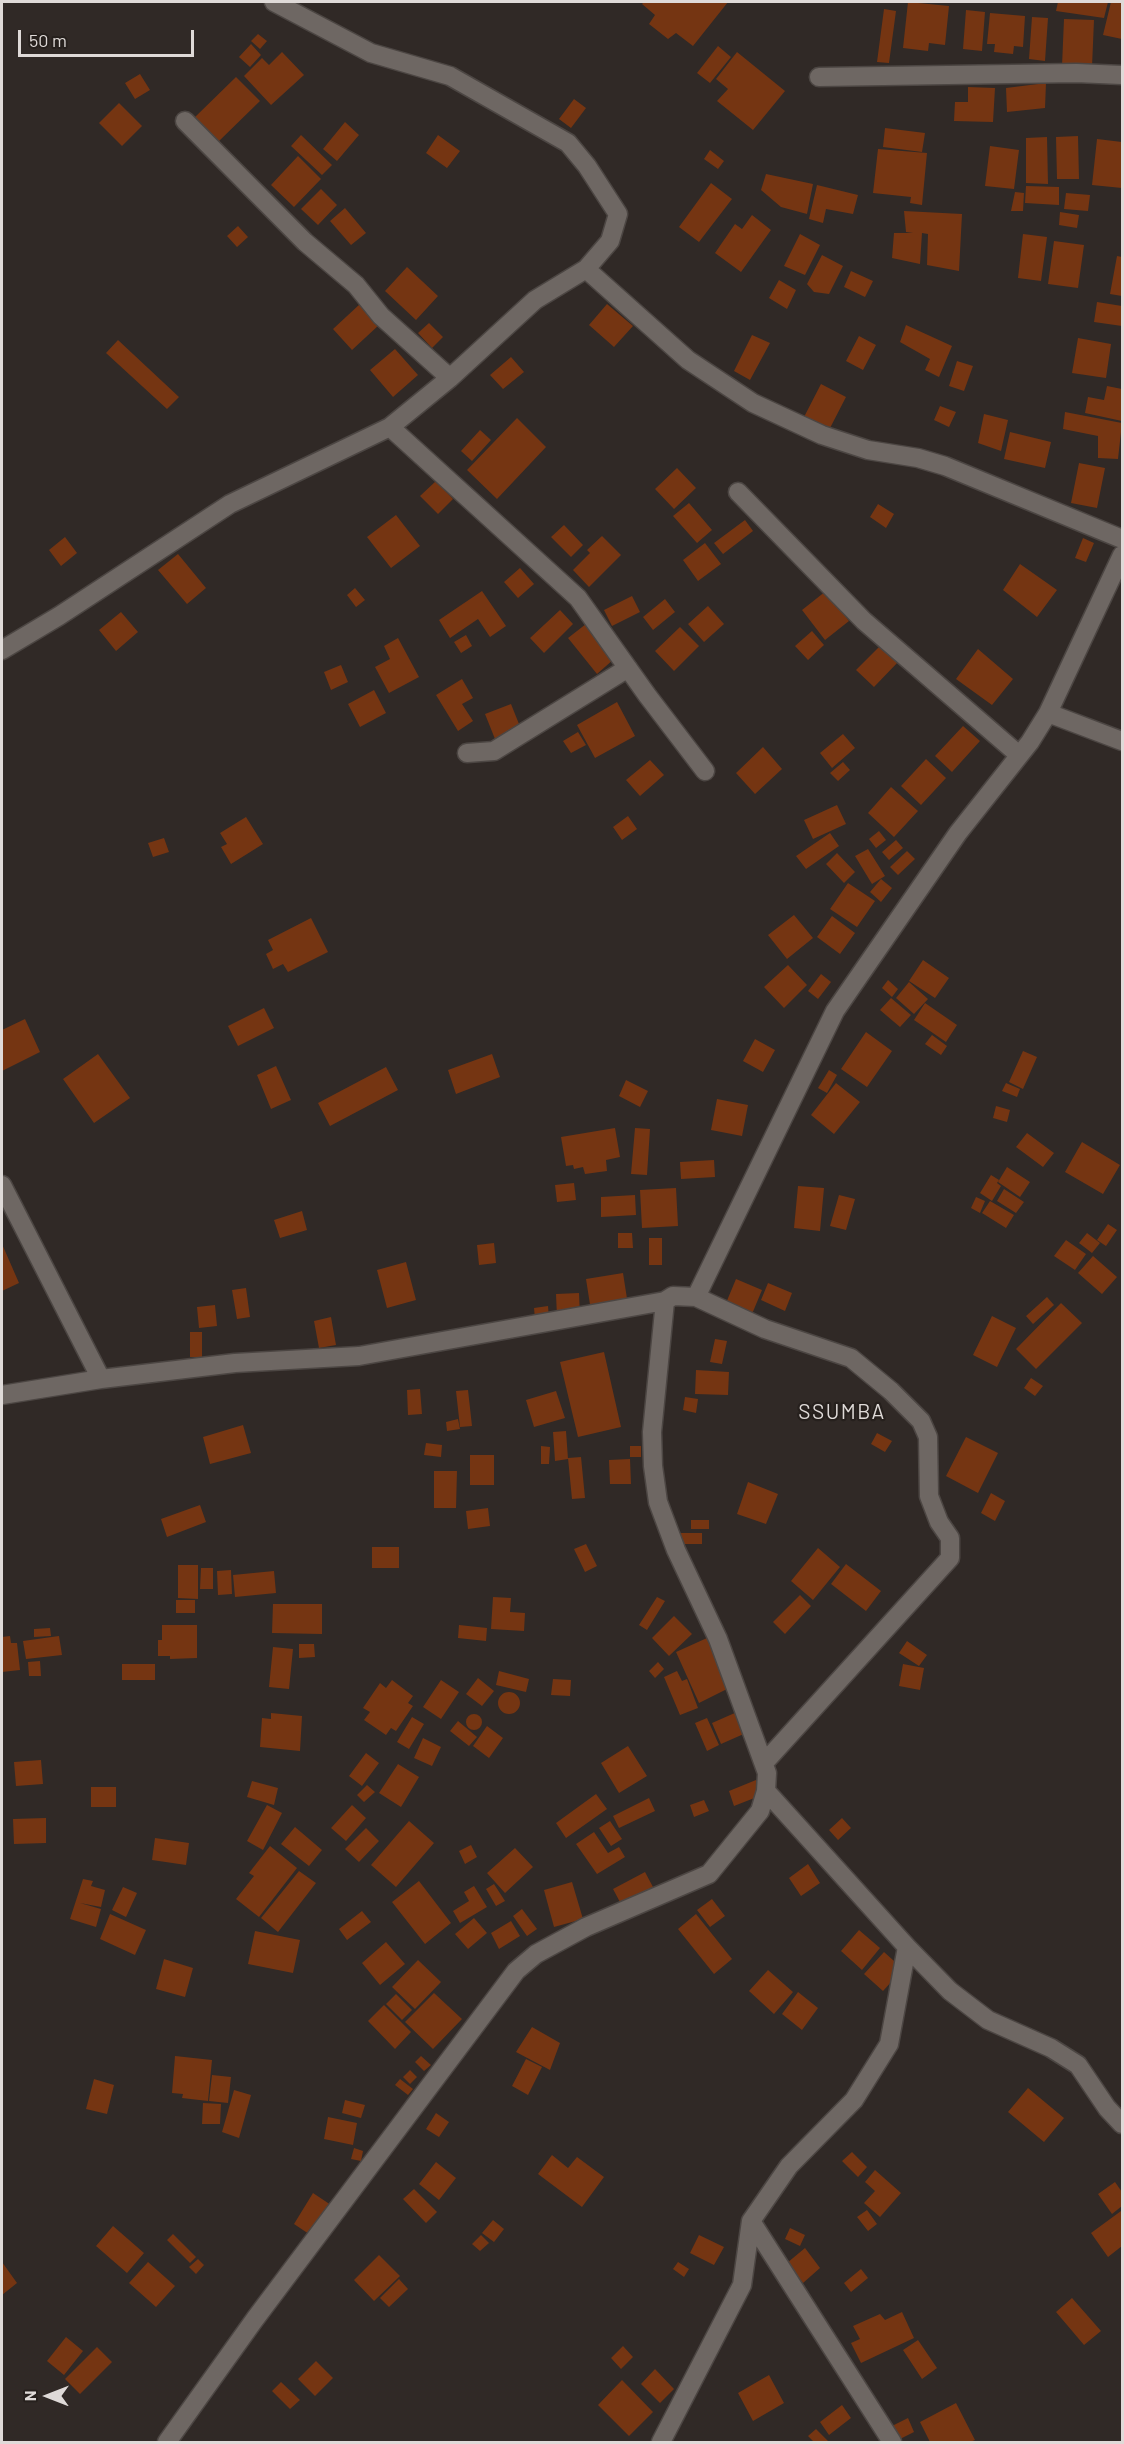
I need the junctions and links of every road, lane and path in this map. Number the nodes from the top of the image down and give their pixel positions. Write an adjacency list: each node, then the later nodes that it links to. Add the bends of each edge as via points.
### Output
1 (274, 2): 5 (street, via 371,53 450,76 568,143 618,214 610,241)
2 (1122, 75): 3 (street)
3 (819, 77)
4 (186, 121): 6 (street, via 305,242 356,285 381,316)
5 (586, 269): 6 (street, via 536,300); 9 (street, via 688,360 753,403 822,435 868,450 945,466)
6 (450, 378): 7 (street)
7 (390, 427): 11 (street, via 230,504 59,616); 12 (street, via 578,598)
8 (738, 492): 16 (street, via 864,621)
9 (1122, 539)
10 (1122, 555): 13 (street)
11 (2, 647)
12 (628, 668): 15 (street, via 494,751); 17 (street)
13 (1048, 713): 14 (street); 16 (street)
14 (1122, 741)
15 (467, 753)
16 (1019, 755): 19 (street, via 958,833 835,1011)
17 (705, 771)
18 (2, 1185): 21 (street)
19 (696, 1297): 20 (street, via 673,1296); 23 (street, via 765,1329 851,1358 891,1391 921,1421 928,1437 929,1496 950,1538 950,1558)
20 (665, 1302): 21 (street, via 359,1356 235,1363); 23 (street, via 652,1432 658,1502 718,1639)
21 (101, 1379): 22 (street)
22 (2, 1395)
23 (764, 1763): 24 (street)
24 (766, 1791): 25 (street); 28 (street, via 760,1811 709,1874 586,1927 536,1954 516,1971)
25 (907, 1947): 26 (street, via 950,1991 988,2020 1051,2048 1078,2065); 27 (street, via 889,2044 854,2100 789,2166)
26 (1122, 2124)
27 (751, 2221): 29 (street, via 742,2285); 30 (street)
28 (167, 2442)
29 (661, 2442)
30 (892, 2442)

